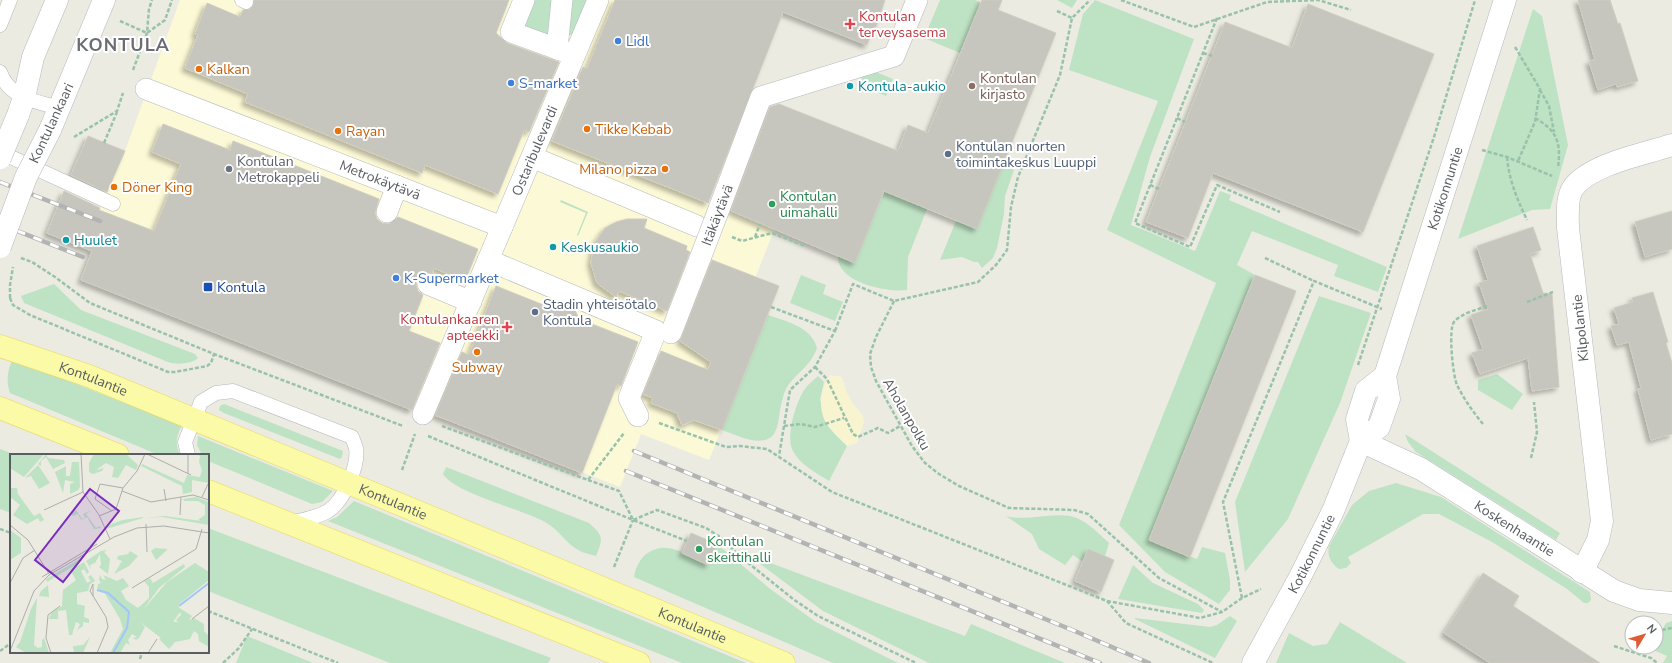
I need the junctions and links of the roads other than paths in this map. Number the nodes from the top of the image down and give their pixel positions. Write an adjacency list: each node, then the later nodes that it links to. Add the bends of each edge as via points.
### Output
1 (10, 0): 9 (lane)
2 (56, 0): 13 (street, via 33,57)
3 (104, 0): 14 (street, Kontulankaari)
4 (524, 0): 10 (street, via 511,32)
5 (562, 0): 10 (street)
6 (598, 0): 10 (street, Ostaribulevardi)
7 (917, 0): 28 (street, Itäkäytävä, bridge, via 894,56 761,97 743,157 719,209)
8 (1502, 8): 34 (street, Kotikonnuntie, via 1385,376 1389,399 1379,427)
9 (0, 25)
10 (566, 52): 17 (street, Ostaribulevardi)
11 (0, 72): 13 (lane, via 2,80)
12 (139, 82): 19 (street, Metrokäytävä)
13 (21, 106): 14 (lane); 18 (street, bridge)
14 (60, 108): 24 (street, Kontulankaari, bridge, via 26,177)
15 (1672, 145): 40 (street, Kilpolantie, via 1565,184 1602,521 1598,540)
16 (0, 152): 20 (lane)
17 (532, 157): 22 (street); 23 (street, Ostaribulevardi)
18 (0, 158)
19 (397, 186): 21 (street); 23 (street, Metrokäytävä)
20 (113, 204)
21 (387, 212)
22 (697, 226)
23 (502, 227): 25 (street, Ostaribulevardi)
24 (0, 247)
25 (488, 260): 27 (street, Ostaribulevardi); 30 (street, via 656,331 629,398 638,416)
26 (428, 284): 27 (street)
27 (471, 302): 33 (street, Ostaribulevardi, via 431,380)
28 (671, 333)
29 (0, 346): 32 (main road, Kontulantie, via 89,376)
30 (648, 388)
31 (0, 408): 35 (main road)
32 (194, 418): 36 (lane, via 185,442); 37 (main road, Kontulantie); 37 (lane, via 201,402 216,393 233,391 352,437 356,449 355,462)
33 (426, 426)
34 (1361, 441): 40 (street, Koskenhaantie, via 1421,470); 42 (street, Kotikonnuntie, via 1333,511)
35 (115, 454)
36 (188, 454)
37 (348, 483): 39 (lane, via 336,506 327,512); 44 (main road, Kontulantie)
38 (209, 491): 39 (main road)
39 (289, 523): 43 (main road)
40 (1582, 572): 41 (street, Koskenhaantie, via 1614,591 1639,600)
41 (1672, 603)
42 (1256, 657)
43 (639, 663)
44 (784, 663)

